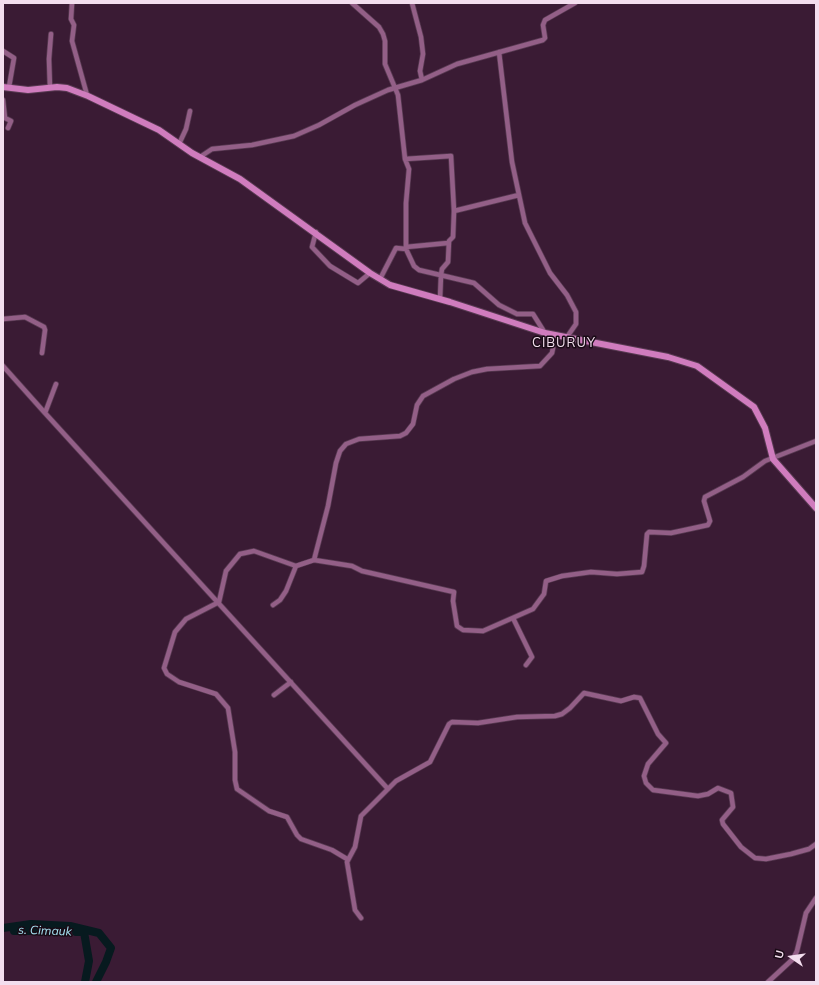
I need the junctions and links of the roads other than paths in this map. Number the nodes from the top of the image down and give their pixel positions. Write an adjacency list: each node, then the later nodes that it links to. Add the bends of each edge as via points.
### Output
1 (72, 3): 12 (street, via 72,41)
2 (352, 3): 11 (street, via 379,26 383,34 385,64)
3 (412, 3): 8 (street, via 421,38)
4 (575, 3): 7 (street, via 545,20 542,25 543,40)
5 (51, 34): 10 (street)
6 (3, 51): 9 (street, via 14,58)
7 (498, 52): 8 (street, via 457,64); 19 (street, via 512,162)
8 (422, 80): 11 (street)
9 (6, 87): 10 (street, via 28,90)
10 (50, 88): 12 (street, via 63,87)
11 (395, 89): 17 (street, via 381,93 294,136 252,145 212,149); 18 (street, via 401,110)
12 (87, 95): 16 (street, via 159,130)
13 (3, 100): 15 (street, via 5,118 11,121)
14 (190, 111): 16 (street)
15 (8, 128)
16 (179, 144): 17 (street)
17 (200, 157): 21 (street, via 240,179)
18 (405, 159): 20 (street, via 452,156); 23 (street, via 409,169)
19 (519, 195): 20 (street); 30 (street, via 526,227 533,243 550,273 567,295 575,312 576,324)
20 (454, 211): 22 (street, via 453,237)
21 (316, 232): 24 (street); 24 (street, via 312,247 330,266 358,283)
22 (448, 243): 23 (street); 25 (street, via 448,262)
23 (406, 248): 25 (street, via 416,268); 26 (street, via 396,248)
24 (370, 273): 26 (street)
25 (441, 275): 27 (street); 29 (street, via 474,283 499,306 513,313 533,314)
26 (380, 279): 27 (street, via 390,285)
27 (440, 299): 29 (street)
28 (3, 319): 31 (street, via 25,317 44,327 46,330)
29 (545, 333): 30 (street); 38 (street, via 553,350 549,359 540,366 487,369 454,379 423,396 417,405 413,424 406,433 400,436 359,439 346,444 340,451 336,463)
30 (567, 337): 36 (street, via 668,357 702,369 754,407 765,428)
31 (42, 353)
32 (3, 366): 34 (street)
33 (56, 384): 34 (street)
34 (45, 413): 40 (street)
35 (816, 441): 36 (street)
36 (773, 459): 37 (street); 42 (street, via 765,461 743,477 706,497 704,501 710,521 708,525 671,532 649,532 642,572 591,572 558,577 545,582 544,594 535,607)
37 (816, 508)
38 (314, 560): 39 (street); 42 (street, via 352,566 362,571 454,592 452,601 455,622 456,626 463,630 483,632)
39 (296, 566): 40 (street, via 254,551 240,554 226,571); 41 (street, via 286,591)
40 (219, 602): 44 (street); 48 (street, via 192,616 178,627 171,638 165,672 179,682 216,694 228,708 235,752 237,788 269,811 287,817 301,839 332,850)
41 (273, 605)
42 (513, 618): 43 (street, via 532,657)
43 (526, 665)
44 (292, 682): 45 (street); 46 (street)
45 (274, 695)
46 (388, 789): 47 (street, via 410,771 430,762 452,722 478,723 518,717 555,716 570,708 584,693 621,701 638,697 666,743 645,769 644,776 649,787 653,790 698,796 718,788 731,793 733,807 722,820 723,824 741,847 755,858 780,856 809,849); 48 (street, via 361,816 355,847)
47 (816, 844)
48 (347, 859): 50 (street, via 355,910)
49 (816, 898): 51 (street, via 806,913 793,959)
50 (361, 918)
51 (768, 982)

